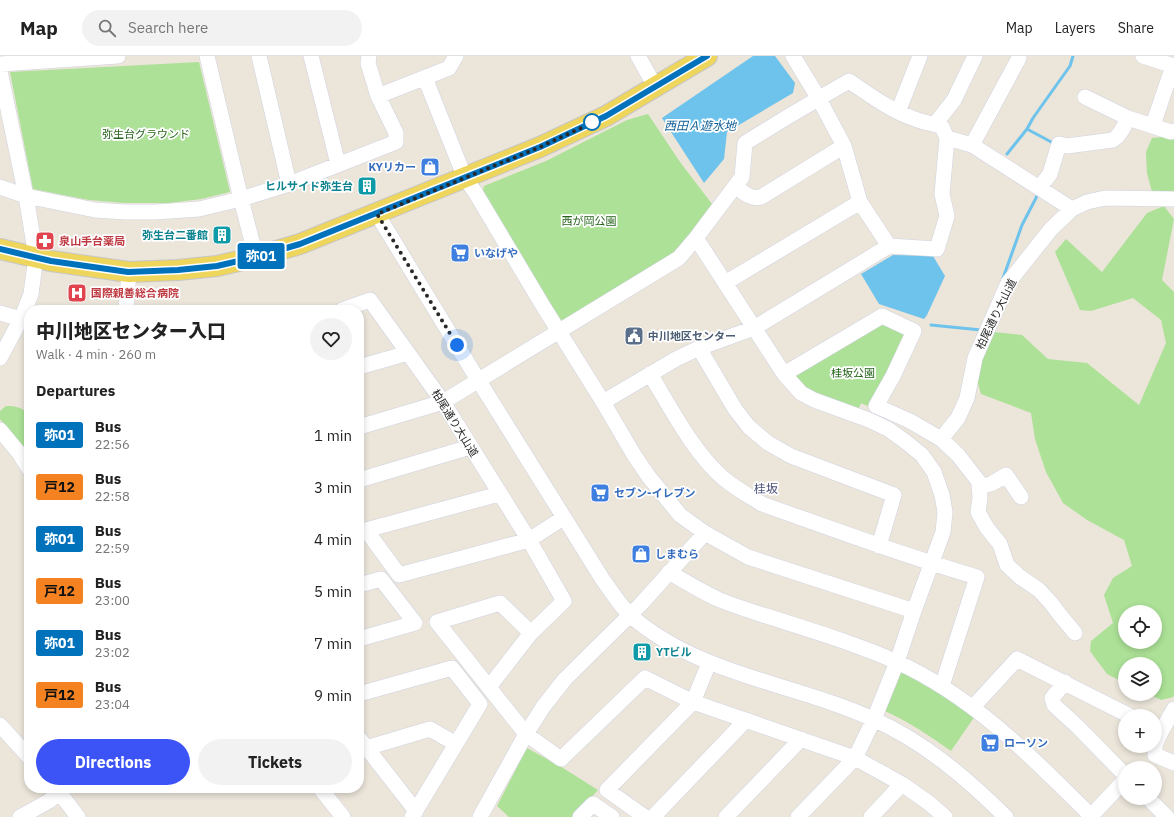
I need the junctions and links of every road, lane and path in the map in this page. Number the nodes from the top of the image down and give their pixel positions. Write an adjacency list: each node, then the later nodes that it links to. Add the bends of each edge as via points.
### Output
1 (118, 56): 14 (street)
2 (207, 56): 37 (street)
3 (259, 56): 32 (street)
4 (311, 56): 30 (street)
5 (369, 56): 19 (street, via 368,63)
6 (456, 56): 17 (street, via 449,68)
7 (638, 56): 18 (street)
8 (706, 56): 18 (main road)
9 (793, 56): 21 (street)
10 (920, 56): 22 (street)
11 (975, 56): 24 (street, via 954,100)
12 (1143, 56): 15 (street)
13 (1019, 58): 28 (street)
14 (0, 64)
15 (1173, 66): 25 (street)
16 (0, 71): 36 (street)
17 (425, 78): 19 (street); 31 (street)
18 (655, 86): 31 (main road, via 606,116)
19 (378, 96): 30 (street, via 396,133 396,142)
20 (1085, 97): 23 (street)
21 (818, 99): 22 (street, via 849,81); 29 (street); 34 (street, via 746,143 742,177)
22 (898, 112): 24 (street, via 915,120)
23 (1128, 118): 25 (street); 35 (street, via 1113,140 1067,146 1059,144 1050,174)
24 (935, 124): 27 (street, via 942,127)
25 (1152, 125): 26 (street)
26 (1174, 131)
27 (947, 138): 28 (street); 43 (street, via 942,194 947,216 937,249)
28 (972, 145): 35 (street)
29 (844, 146): 34 (street, via 756,199); 39 (street)
30 (338, 164): 32 (street)
31 (465, 178): 41 (main road); 56 (street)
32 (289, 184): 37 (street)
33 (0, 186): 36 (street)
34 (735, 186): 42 (street)
35 (1039, 188): 40 (street)
36 (26, 196): 37 (street, via 95,210 125,212 199,209); 45 (street)
37 (241, 199): 46 (street)
38 (1174, 199): 40 (street, 柏尾通り大山道, via 1105,198)
39 (860, 202): 43 (street); 48 (street)
40 (1072, 209): 68 (street, 柏尾通り大山道, via 1051,229 1008,283 975,358 967,398 958,418)
41 (377, 214): 46 (main road, via 300,244); 63 (street)
42 (696, 238): 48 (street); 56 (street, via 679,258)
43 (889, 246): 55 (street)
44 (0, 249): 45 (main road)
45 (36, 257): 47 (main road); 49 (street, via 31,294)
46 (256, 257): 47 (main road, via 217,266)
47 (128, 272): 50 (street)
48 (725, 283): 55 (street)
49 (27, 305)
50 (126, 305)
51 (356, 305): 58 (street, 柏尾通り大山道, via 370,300)
52 (24, 312): 54 (street)
53 (0, 313): 54 (street)
54 (21, 319): 59 (street)
55 (754, 328): 57 (street); 62 (street)
56 (559, 332): 63 (street); 65 (street)
57 (699, 348): 61 (street); 78 (street, via 735,409 749,427 768,443 791,456 894,495)
58 (408, 353): 60 (street); 64 (street, 柏尾通り大山道)
59 (0, 358)
60 (364, 366)
61 (650, 374): 65 (street); 78 (street, via 709,464 744,494 762,504)
62 (784, 374): 68 (street, via 882,316 914,331 876,406 910,421); 79 (street, via 801,393 888,429 922,455 934,472 945,512 943,532)
63 (479, 381): 64 (street); 75 (street)
64 (443, 402): 66 (street); 69 (street, 柏尾通り大山道)
65 (603, 402): 76 (street, via 634,455 667,501 680,515)
66 (364, 426)
67 (0, 430): 70 (street)
68 (940, 439): 72 (street, via 958,455 979,482)
69 (470, 447): 71 (street); 73 (street, 柏尾通り大山道)
70 (24, 461)
71 (364, 479)
72 (979, 487): 74 (street, via 992,484 1006,475); 85 (street, via 978,512 1000,544 1007,565 1039,590)
73 (499, 494): 77 (street, 柏尾通り大山道); 77 (street, via 366,530 399,575)
74 (1021, 497)
75 (563, 518): 77 (street); 83 (street, via 603,580)
76 (705, 534): 80 (street); 82 (street, via 748,557)
77 (529, 540): 84 (street, 柏尾通り大山道, via 564,601)
78 (879, 546): 79 (street)
79 (932, 564): 82 (street); 90 (street, via 978,577)
80 (669, 572): 83 (street); 87 (street, via 720,600)
81 (364, 584): 86 (street, via 381,579 415,623)
82 (914, 611): 87 (street)
83 (630, 615): 88 (street, via 665,640); 101 (street, via 565,679)
84 (531, 633): 91 (street); 91 (street, via 500,603 437,622)
85 (1075, 633)
86 (364, 638)
87 (897, 662): 90 (street); 97 (street)
88 (709, 663): 93 (street); 97 (street)
89 (1065, 682): 94 (street, via 1017,659); 96 (street); 110 (street, via 1052,698 1054,705)
90 (942, 686): 94 (street)
91 (489, 687): 101 (street)
92 (364, 693): 105 (street, via 452,668 480,704)
93 (693, 702): 98 (street); 101 (street, via 645,678 561,759); 124 (street, via 607,790)
94 (973, 707): 131 (street, via 1020,746)
95 (1174, 709): 100 (street)
96 (1118, 710)
97 (874, 719): 108 (street); 130 (street, via 946,763 978,789)
98 (746, 720): 102 (street); 125 (street)
99 (0, 725): 106 (street)
100 (1162, 728)
101 (526, 734): 121 (street)
102 (801, 739): 108 (street); 126 (street)
103 (364, 743): 105 (street, via 430,729)
104 (364, 744): 117 (street)
105 (456, 744): 117 (street)
106 (24, 751)
107 (1156, 753): 109 (street)
108 (855, 758): 111 (street); 127 (street)
109 (1174, 763)
110 (1118, 768)
111 (902, 784): 128 (street); 129 (street)
112 (1118, 788): 131 (street)
113 (56, 793): 118 (street, via 49,801)
114 (63, 793): 119 (street)
115 (324, 793): 120 (street)
116 (1155, 805): 132 (street)
117 (414, 814)
118 (20, 817)
119 (78, 817)
120 (343, 817)
121 (480, 817)
122 (580, 817): 123 (street, via 593,804)
123 (612, 817)
124 (646, 817)
125 (653, 817)
126 (726, 817)
127 (798, 817)
128 (871, 817)
129 (945, 817)
130 (1006, 817)
131 (1091, 817)
132 (1167, 817)

